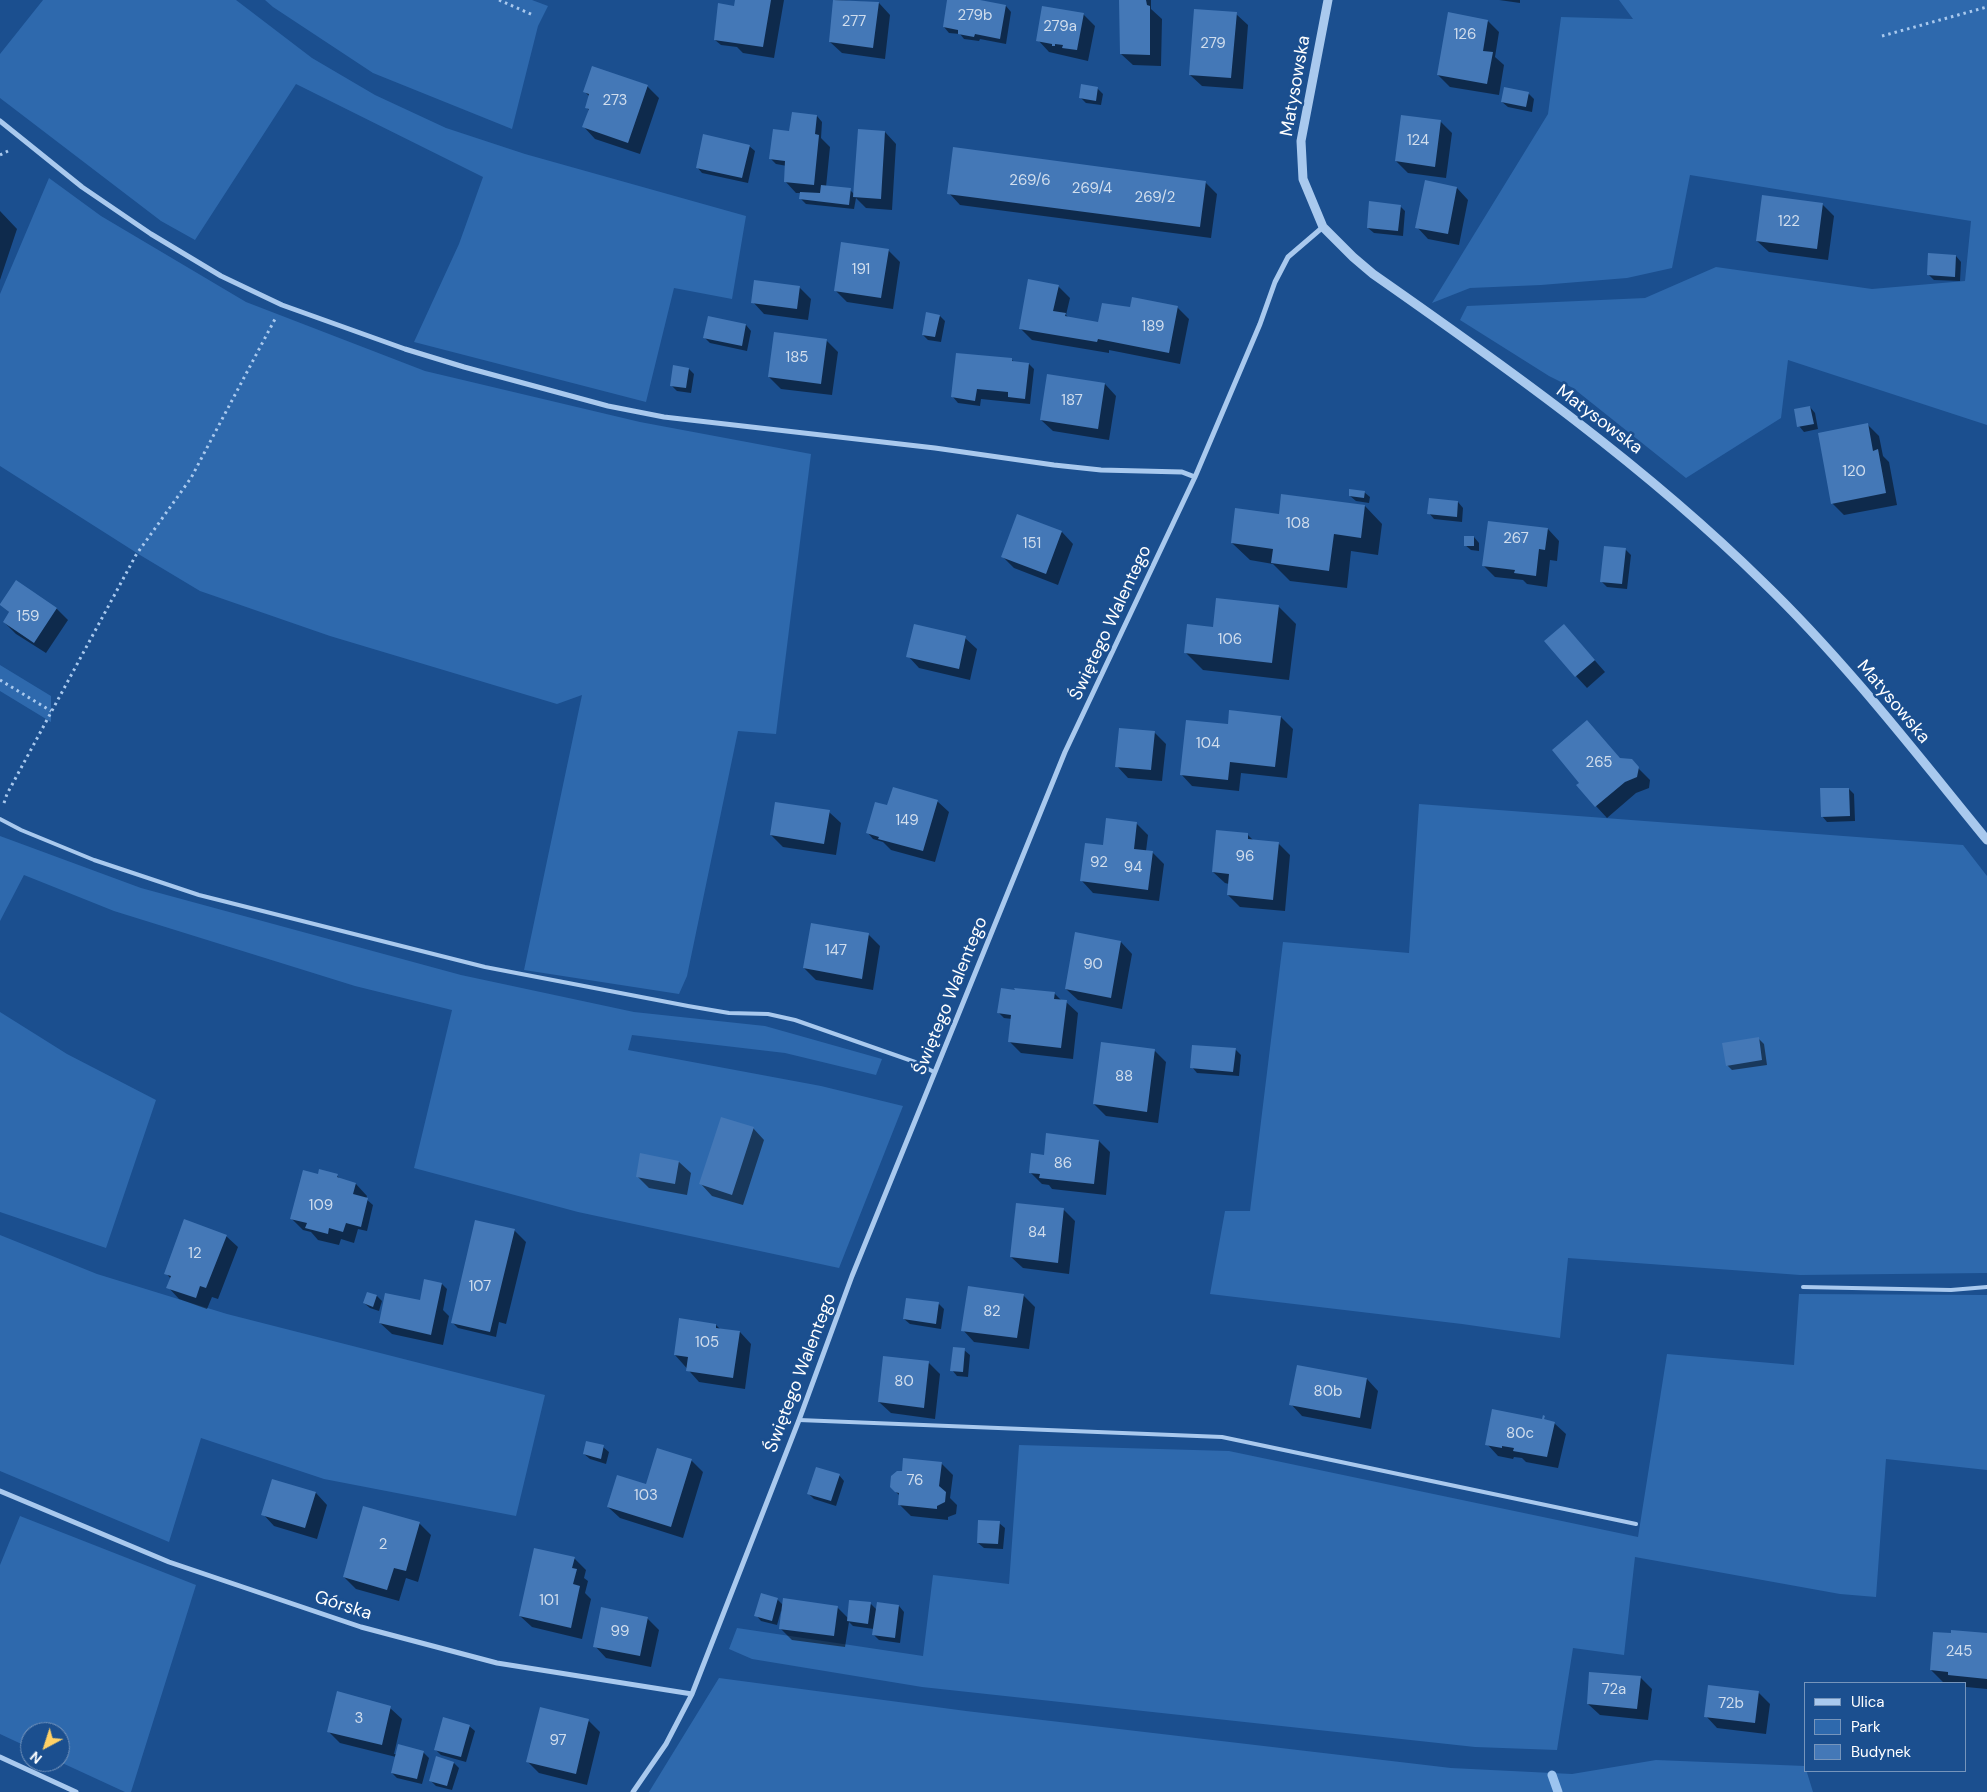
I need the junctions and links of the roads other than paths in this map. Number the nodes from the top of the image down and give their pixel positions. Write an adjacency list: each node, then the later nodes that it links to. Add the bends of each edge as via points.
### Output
1 (1328, 0): 3 (street, Matysowska, via 1301,141 1303,179)
2 (0, 121): 4 (street, via 82,187 221,276 282,305 464,367 608,406 664,417 1063,466 1182,472)
3 (1323, 227): 4 (street, Świętego Walentego, via 1283,265); 6 (street, Matysowska, via 1373,274 1590,432 1659,487 1742,562 1814,633)
4 (1195, 477): 7 (street, Świętego Walentego, via 1065,752)
5 (0, 819): 7 (lane, via 94,860 199,894 484,968 688,1006 795,1020 915,1062)
6 (1987, 840)
7 (934, 1072): 10 (street, Świętego Walentego, via 852,1276)
8 (1804, 1287): 9 (lane, via 1951,1290)
9 (1987, 1287)
10 (799, 1420): 12 (lane, via 1222,1437); 13 (street, Świętego Walentego)
11 (0, 1491): 13 (street, Górska, via 169,1562 361,1627 497,1663)
12 (1636, 1524)
13 (692, 1694): 16 (street, Świętego Walentego, via 666,1744)
14 (0, 1757): 15 (street)
15 (76, 1792)
16 (633, 1792)

